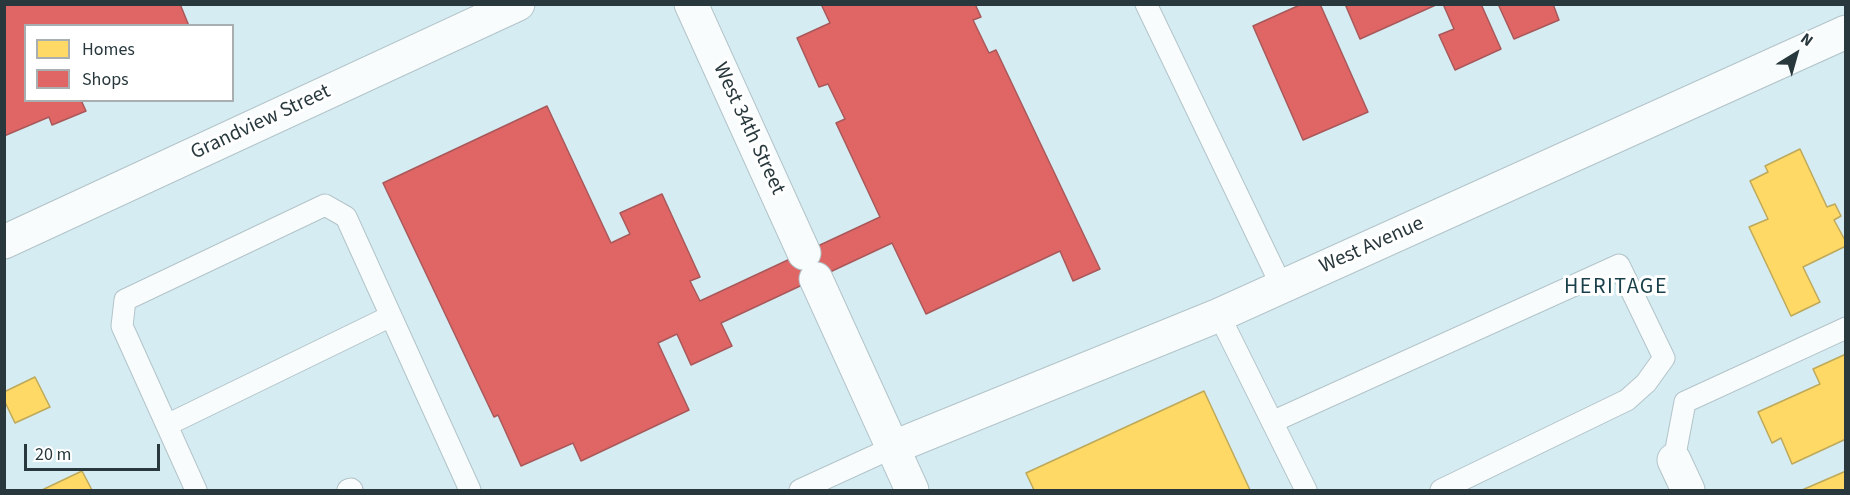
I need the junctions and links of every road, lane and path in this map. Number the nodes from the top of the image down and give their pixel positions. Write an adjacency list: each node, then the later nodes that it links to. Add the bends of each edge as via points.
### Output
1 (518, 4): 5 (street, Grandview Street)
2 (691, 4): 12 (street, West 34th Street)
3 (1146, 4): 6 (lane)
4 (1845, 32): 6 (street, West Avenue)
5 (4, 242)
6 (1282, 287): 7 (street, West Avenue)
7 (1219, 315): 10 (lane); 12 (street, West Avenue)
8 (391, 316): 11 (lane); 11 (lane, via 346,217 325,204 125,300 122,326); 15 (lane)
9 (1845, 327): 13 (lane, via 1685,402)
10 (1272, 422): 18 (lane); 19 (lane, via 1619,265 1664,358 1646,382 1627,400)
11 (167, 425): 14 (lane)
12 (894, 447): 16 (lane); 17 (street, West 34th Street)
13 (1674, 460): 20 (street)
14 (196, 490)
15 (470, 490)
16 (800, 490)
17 (912, 490)
18 (1306, 490)
19 (1441, 490)
20 (1688, 490)

